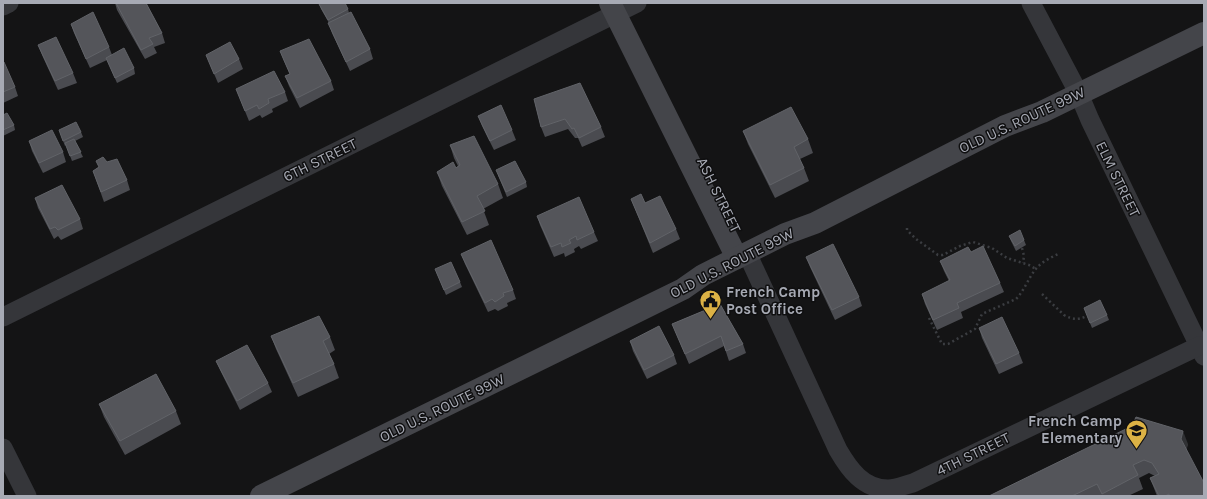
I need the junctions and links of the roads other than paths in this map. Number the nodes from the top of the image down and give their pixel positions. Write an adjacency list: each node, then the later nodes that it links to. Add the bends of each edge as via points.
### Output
1 (9, 3): 3 (street)
2 (1031, 3): 6 (street, ELM STREET)
3 (3, 6)
4 (622, 6): 7 (main road, ASH STREET); 8 (street, 6TH STREET)
5 (1204, 33): 6 (main road, OLD U.S. ROUTE 99W)
6 (1079, 94): 7 (main road, OLD U.S. ROUTE 99W, via 1005,126 815,223); 9 (street, ELM STREET)
7 (742, 255): 11 (street, ASH STREET, via 838,450 859,478); 13 (main road, OLD U.S. ROUTE 99W, via 703,275 683,289)
8 (3, 318)
9 (1202, 351): 11 (street, 4TH STREET, via 913,483 889,489)
10 (3, 448): 12 (street)
11 (874, 487)
12 (27, 496)
13 (261, 496)

